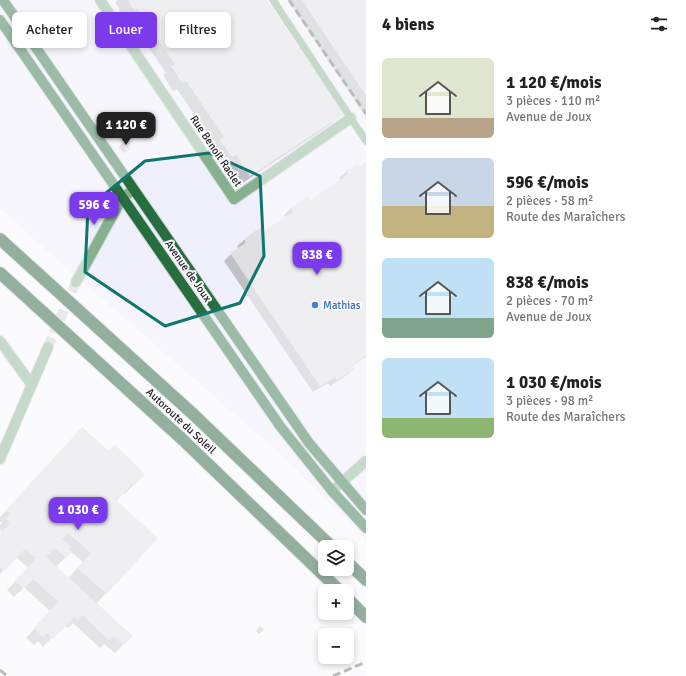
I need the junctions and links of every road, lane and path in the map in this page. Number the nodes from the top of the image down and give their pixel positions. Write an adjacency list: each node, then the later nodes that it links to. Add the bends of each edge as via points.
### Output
1 (3, 0): 7 (main road, Avenue de Joux)
2 (100, 0): 5 (street, Rue Benoit Raclet, via 234,199)
3 (273, 0): 5 (lane)
4 (0, 20): 8 (main road, Avenue de Joux)
5 (351, 118): 6 (lane)
6 (366, 142)
7 (133, 190): 8 (street); 12 (main road, Avenue de Joux)
8 (122, 198): 11 (street); 13 (main road, Avenue de Joux)
9 (0, 239): 23 (highway, Autoroute du Soleil, via 182,404)
10 (0, 273): 26 (highway, Autoroute du Soleil, via 188,445)
11 (76, 282)
12 (223, 319): 13 (main road); 19 (main road, Avenue de Joux, via 309,443)
13 (211, 326): 20 (main road, Avenue de Joux, via 280,426)
14 (0, 341): 16 (street)
15 (48, 347): 16 (street)
16 (32, 385): 17 (street)
17 (0, 459)
18 (366, 461): 19 (street)
19 (341, 482): 20 (street); 21 (main road, Avenue de Joux)
20 (332, 491): 22 (main road, Avenue de Joux)
21 (366, 510)
22 (366, 528)
23 (325, 540)
24 (354, 569): 25 (highway)
25 (366, 580)
26 (333, 584)
27 (354, 605): 28 (highway)
28 (366, 617)

